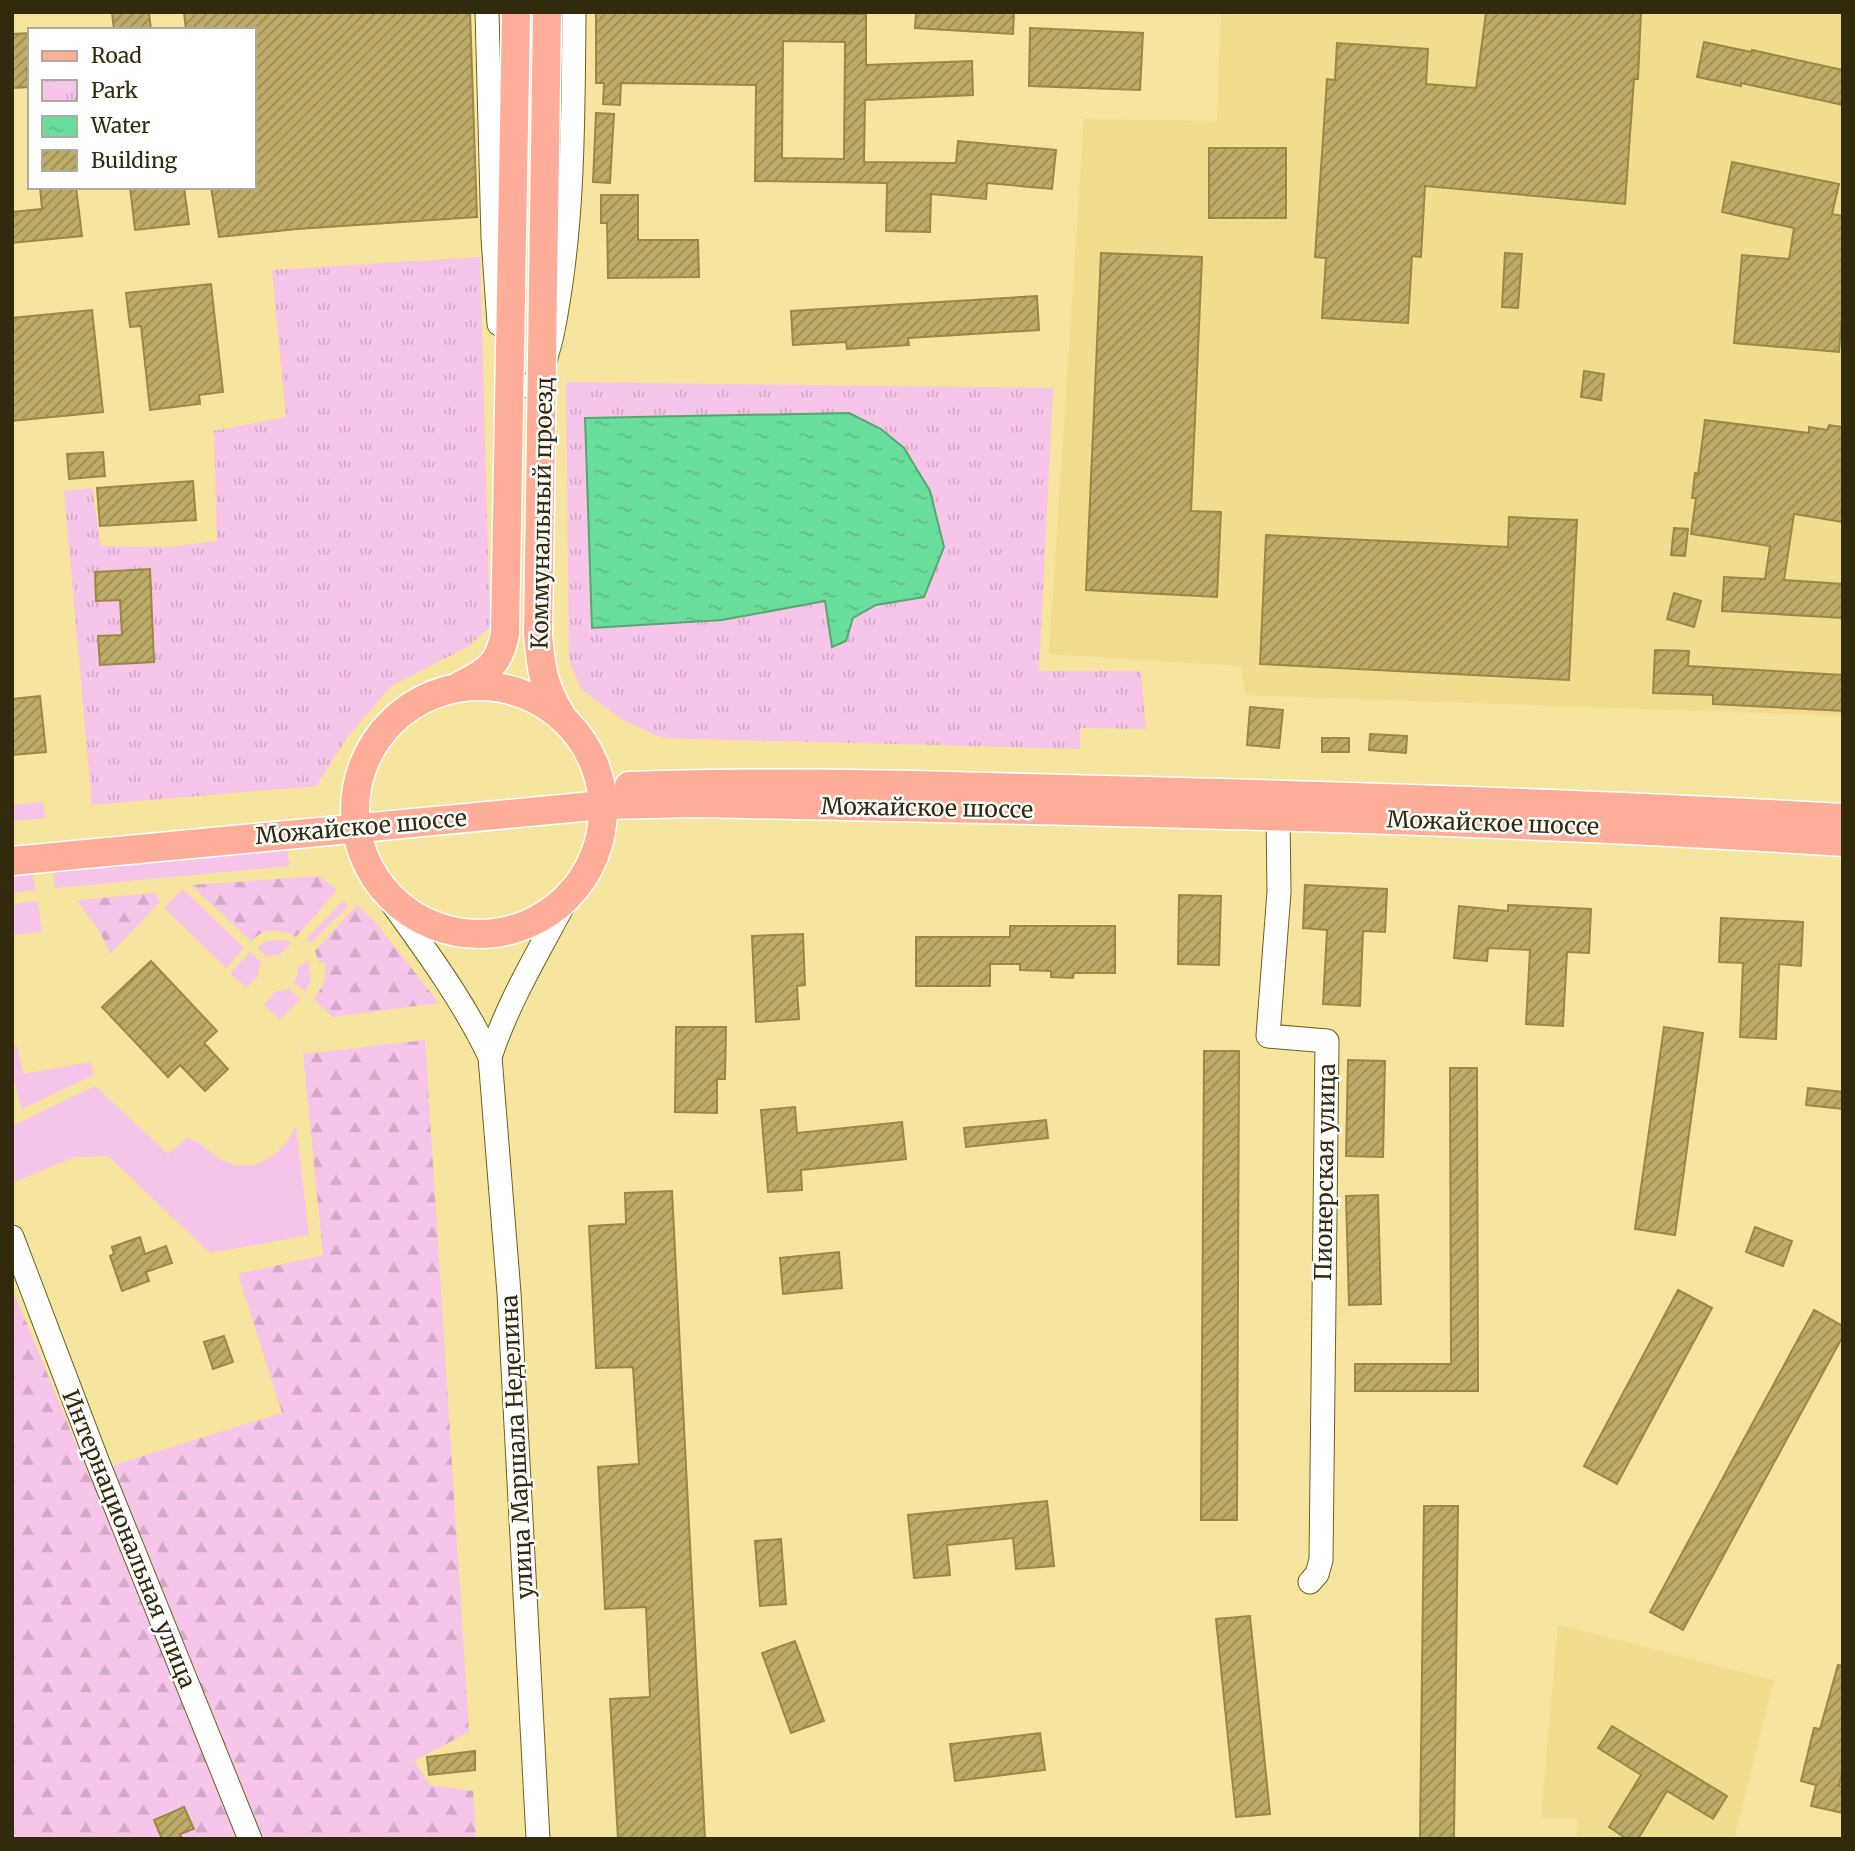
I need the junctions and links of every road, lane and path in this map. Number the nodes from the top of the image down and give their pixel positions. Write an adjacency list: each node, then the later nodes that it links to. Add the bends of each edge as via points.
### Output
1 (487, 12): 5 (street, Коммунальный проезд)
2 (574, 12): 7 (street, Коммунальный проезд, via 571,172 562,272)
3 (547, 16): 7 (main road)
4 (516, 17): 6 (main road)
5 (498, 309): 8 (street, Коммунальный проезд); 9 (street, via 497,463)
6 (508, 369): 7 (street, via 513,381 524,386 537,382); 8 (main road)
7 (542, 370): 10 (main road, Коммунальный проезд)
8 (507, 412): 9 (main road, Коммунальный проезд)
9 (507, 480): 10 (street, via 526,486); 11 (main road, Коммунальный проезд, via 502,649 484,674)
10 (541, 481): 12 (main road, Коммунальный проезд, via 538,634 542,673)
11 (458, 687): 12 (main road, via 514,690); 15 (main road, via 423,698 393,719 370,748 356,782)
12 (563, 718): 13 (main road, via 596,766)
13 (602, 796): 14 (main road, Можайское шоссе, via 697,803); 15 (main road, Можайское шоссе); 16 (main road, Можайское шоссе, via 794,782 1613,805); 21 (main road, via 597,852)
14 (1278, 815): 18 (main road, Можайское шоссе, via 1639,828); 24 (street, Пионерская улица, via 1279,892 1268,1036 1327,1041 1321,1560)
15 (355, 818): 17 (main road, Можайское шоссе); 19 (main road, Можайское шоссе); 20 (main road, via 363,858)
16 (1843, 818)
17 (12, 841)
18 (1843, 842)
19 (12, 860)
20 (384, 892): 21 (main road, via 410,915 440,929 473,935 507,932 539,920); 22 (street, via 436,965)
21 (566, 900): 22 (street)
22 (490, 1057): 26 (street, улица Маршала Неделина, via 509,1293)
23 (12, 1237): 25 (street, Интернациональная улица)
24 (1310, 1582)
25 (250, 1839)
26 (538, 1839)

